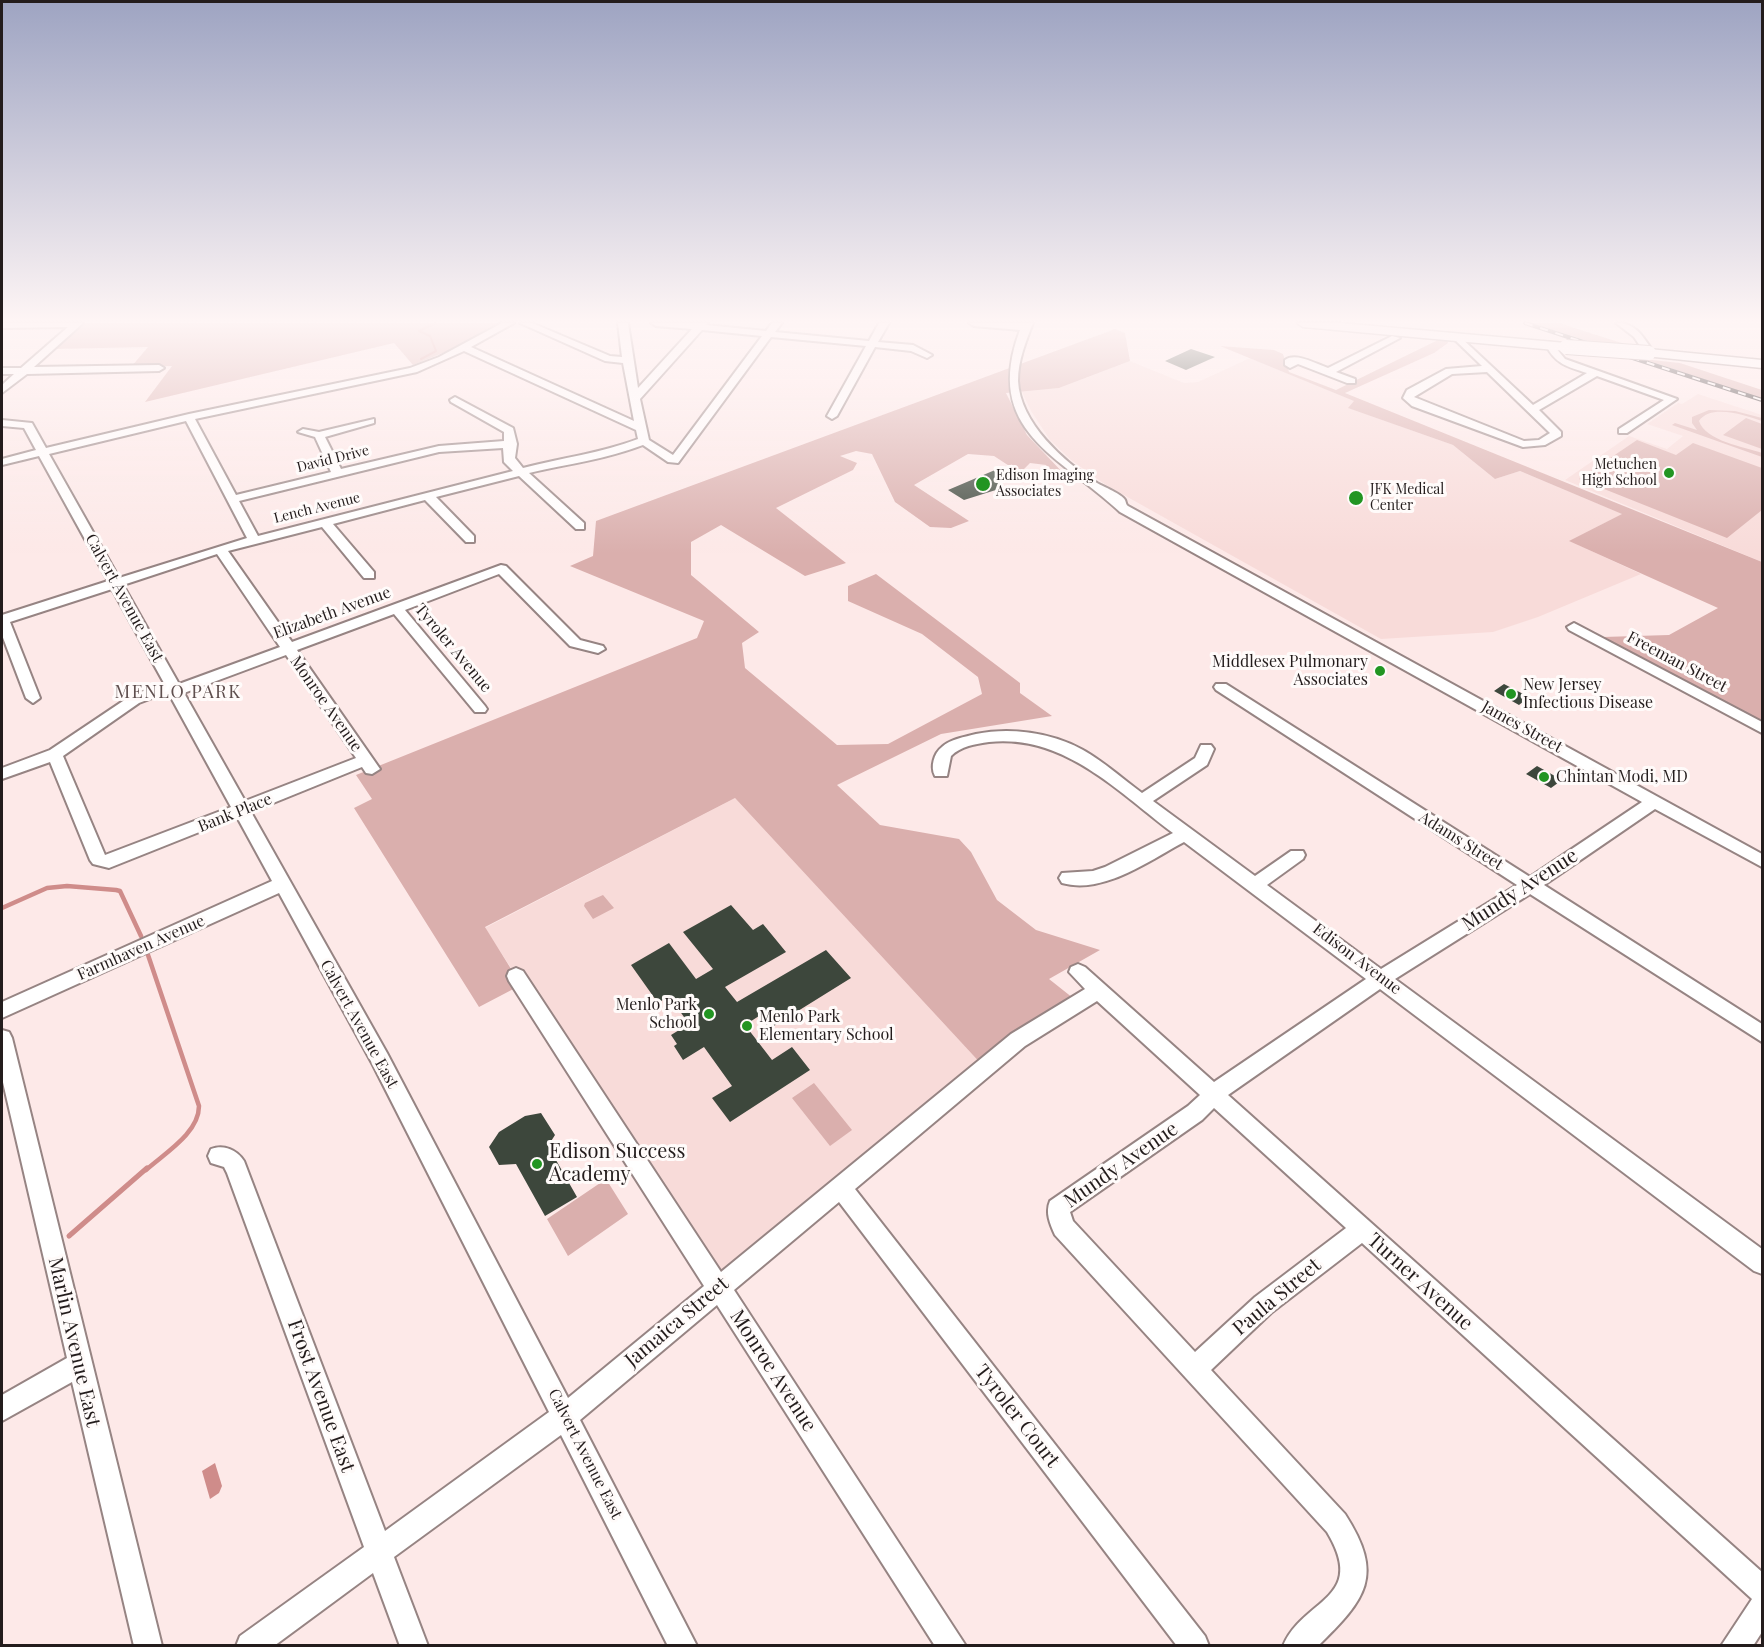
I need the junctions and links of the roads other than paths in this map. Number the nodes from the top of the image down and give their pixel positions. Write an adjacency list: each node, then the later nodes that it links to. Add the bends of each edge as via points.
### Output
1 (271, 400): 14 (street)
2 (456, 400): 21 (street, via 504,426 510,433)
3 (572, 400): 19 (street)
4 (635, 400): 19 (street)
5 (720, 400): 19 (street, via 673,460)
6 (841, 400): 13 (street)
7 (1019, 400): 51 (street, James Street, via 1023,415 1045,444 1112,498)
8 (1410, 400): 12 (street, via 1523,444 1541,443 1557,434)
9 (1523, 400): 12 (street)
10 (1549, 400): 12 (street)
11 (1671, 400): 17 (street)
12 (1533, 409)
13 (832, 416)
14 (189, 417): 22 (street); 27 (street)
15 (370, 421): 20 (street)
16 (6, 423): 22 (street, Calvert Avenue East, via 28,425)
17 (1623, 431)
18 (303, 432): 20 (street)
19 (642, 434): 25 (street, Lench Avenue, via 618,451)
20 (319, 435): 24 (street)
21 (511, 444): 24 (street, David Drive, via 439,449); 25 (street, via 508,457)
22 (42, 452): 23 (street); 34 (street, Calvert Avenue East)
23 (2, 462)
24 (337, 473): 27 (street, David Drive)
25 (519, 473): 26 (street, Lench Avenue); 29 (street)
26 (428, 496): 28 (street, Lench Avenue); 30 (street)
27 (234, 499): 31 (street)
28 (325, 522): 31 (street, Lench Avenue); 33 (street)
29 (579, 526)
30 (470, 539)
31 (254, 540): 32 (street, Lench Avenue)
32 (220, 549): 34 (street, Lench Avenue); 38 (street, Monroe Avenue)
33 (369, 575)
34 (114, 583): 36 (street, Lench Avenue); 41 (street, Calvert Avenue East)
35 (397, 609): 38 (street, Elizabeth Avenue); 39 (street, Elizabeth Avenue, via 501,569 575,643); 43 (street, Tyroler Avenue)
36 (2, 620): 42 (street)
37 (1574, 627): 44 (street, Freeman Street)
38 (288, 649): 41 (street, Elizabeth Avenue); 47 (street, Monroe Avenue)
39 (598, 649)
40 (1221, 687): 59 (street, Adams Street)
41 (174, 688): 46 (street, Elizabeth Avenue, via 134,700); 52 (street, Calvert Avenue East)
42 (33, 698)
43 (480, 710)
44 (1762, 728)
45 (1206, 749): 50 (street, via 1201,761)
46 (55, 754): 49 (street, Elizabeth Avenue); 52 (street, Bank Place, via 97,856 104,862 116,861)
47 (368, 764): 52 (street, Bank Place)
48 (941, 772): 50 (street, Edison Avenue, via 943,756 960,743 1004,735 1030,737 1077,753)
49 (2, 774)
50 (1143, 800): 53 (street, Edison Avenue)
51 (1656, 801): 55 (street, James Street); 59 (street, Mundy Avenue)
52 (241, 811): 58 (street, Calvert Avenue East)
53 (1187, 833): 56 (street, via 1111,872 1093,878); 57 (street, Edison Avenue)
54 (1297, 855): 57 (street)
55 (1762, 861)
56 (1068, 878)
57 (1256, 884): 62 (street, Edison Avenue)
58 (281, 885): 64 (street, Farmhaven Avenue); 76 (street, Calvert Avenue East, via 380,1059)
59 (1531, 885): 62 (street, Mundy Avenue); 65 (street, Adams Street)
60 (1078, 972): 63 (street, Turner Avenue)
61 (516, 976): 72 (street, Monroe Avenue)
62 (1382, 978): 67 (street, Mundy Avenue); 71 (street, Edison Avenue)
63 (1098, 991): 67 (street, Turner Avenue); 69 (street, Jamaica Street, via 1018,1040)
64 (2, 1010)
65 (1762, 1034)
66 (2, 1038): 73 (street, Marlin Avenue East)
67 (1213, 1095): 70 (street, Turner Avenue); 74 (street, Mundy Avenue, via 1195,1113 1059,1208 1063,1227)
68 (219, 1156): 77 (street, Frost Avenue East, via 231,1160 236,1168)
69 (840, 1187): 72 (street, Jamaica Street); 85 (street, Tyroler Court)
70 (1362, 1229): 74 (street, Paula Street, via 1263,1305); 78 (street, Turner Avenue)
71 (1762, 1263)
72 (719, 1287): 76 (street, Jamaica Street); 84 (street, Monroe Avenue)
73 (80, 1364): 75 (street); 80 (street, Marlin Avenue East)
74 (1194, 1369): 86 (street, Mundy Avenue, via 1336,1523 1352,1546 1356,1572 1348,1594)
75 (2, 1409)
76 (566, 1416): 77 (street, Jamaica Street); 83 (street, Calvert Avenue East)
77 (379, 1552): 81 (street, Jamaica Street); 82 (street, Frost Avenue East)
78 (1762, 1590)
79 (1762, 1609): 87 (street)
80 (148, 1646)
81 (250, 1646)
82 (414, 1646)
83 (683, 1646)
84 (952, 1646)
85 (1195, 1646)
86 (1297, 1646)
87 (1735, 1646)

